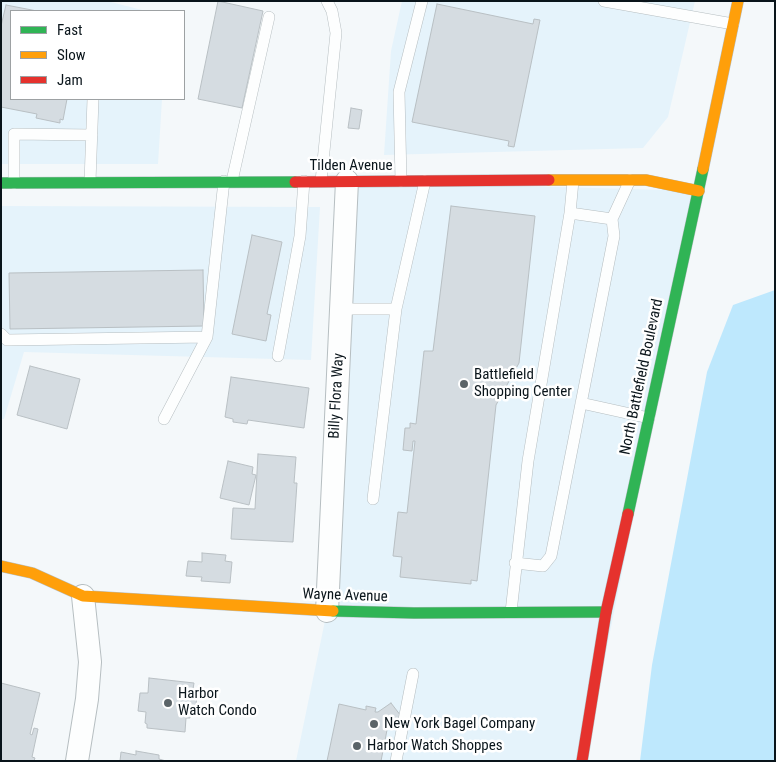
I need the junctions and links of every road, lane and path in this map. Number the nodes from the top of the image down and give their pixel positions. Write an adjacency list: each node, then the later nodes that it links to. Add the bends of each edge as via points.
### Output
1 (327, 1): 13 (lane, via 336,33)
2 (422, 1): 15 (lane, via 399,92)
3 (604, 1): 6 (lane)
4 (738, 1): 6 (street, North Battlefield Boulevard)
5 (269, 17): 11 (lane)
6 (733, 24): 20 (street, North Battlefield Boulevard)
7 (93, 100): 8 (lane)
8 (92, 134): 17 (lane); 19 (lane, via 14,134)
9 (573, 180): 10 (street, Tilden Avenue); 16 (street, Tilden Avenue); 21 (lane)
10 (630, 180): 20 (street, Tilden Avenue, via 646,180); 22 (lane)
11 (228, 181): 12 (street, Tilden Avenue); 17 (street, Tilden Avenue); 26 (lane)
12 (304, 181): 13 (street, Tilden Avenue); 27 (lane, via 300,236)
13 (321, 181): 14 (street, Tilden Avenue)
14 (347, 181): 15 (street, Tilden Avenue); 23 (street, Billy Flora Way)
15 (401, 181): 16 (street, Tilden Avenue)
16 (425, 181): 24 (lane)
17 (90, 182): 19 (street, Tilden Avenue)
18 (1, 183): 19 (street, Tilden Avenue)
19 (14, 183)
20 (699, 191): 29 (street, North Battlefield Boulevard)
21 (570, 213): 22 (lane); 32 (lane, via 528,461)
22 (612, 219): 28 (lane, via 614,236)
23 (342, 309): 24 (lane); 35 (street, Billy Flora Way)
24 (396, 309): 31 (lane)
25 (1, 334): 26 (lane, via 7,340)
26 (207, 337): 30 (lane)
27 (278, 356)
28 (582, 403): 29 (lane); 32 (lane, via 550,556 543,566)
29 (649, 418): 37 (street, North Battlefield Boulevard)
30 (164, 419)
31 (373, 499)
32 (515, 563): 36 (lane)
33 (1, 566): 34 (street, Wayne Avenue, via 32,574)
34 (83, 596): 35 (street, Wayne Avenue); 39 (street, via 90,662)
35 (327, 611): 36 (street, Wayne Avenue)
36 (511, 612): 37 (street, Wayne Avenue)
37 (606, 612): 41 (street, North Battlefield Boulevard)
38 (413, 674): 40 (lane)
39 (77, 761)
40 (396, 761)
41 (582, 761)

